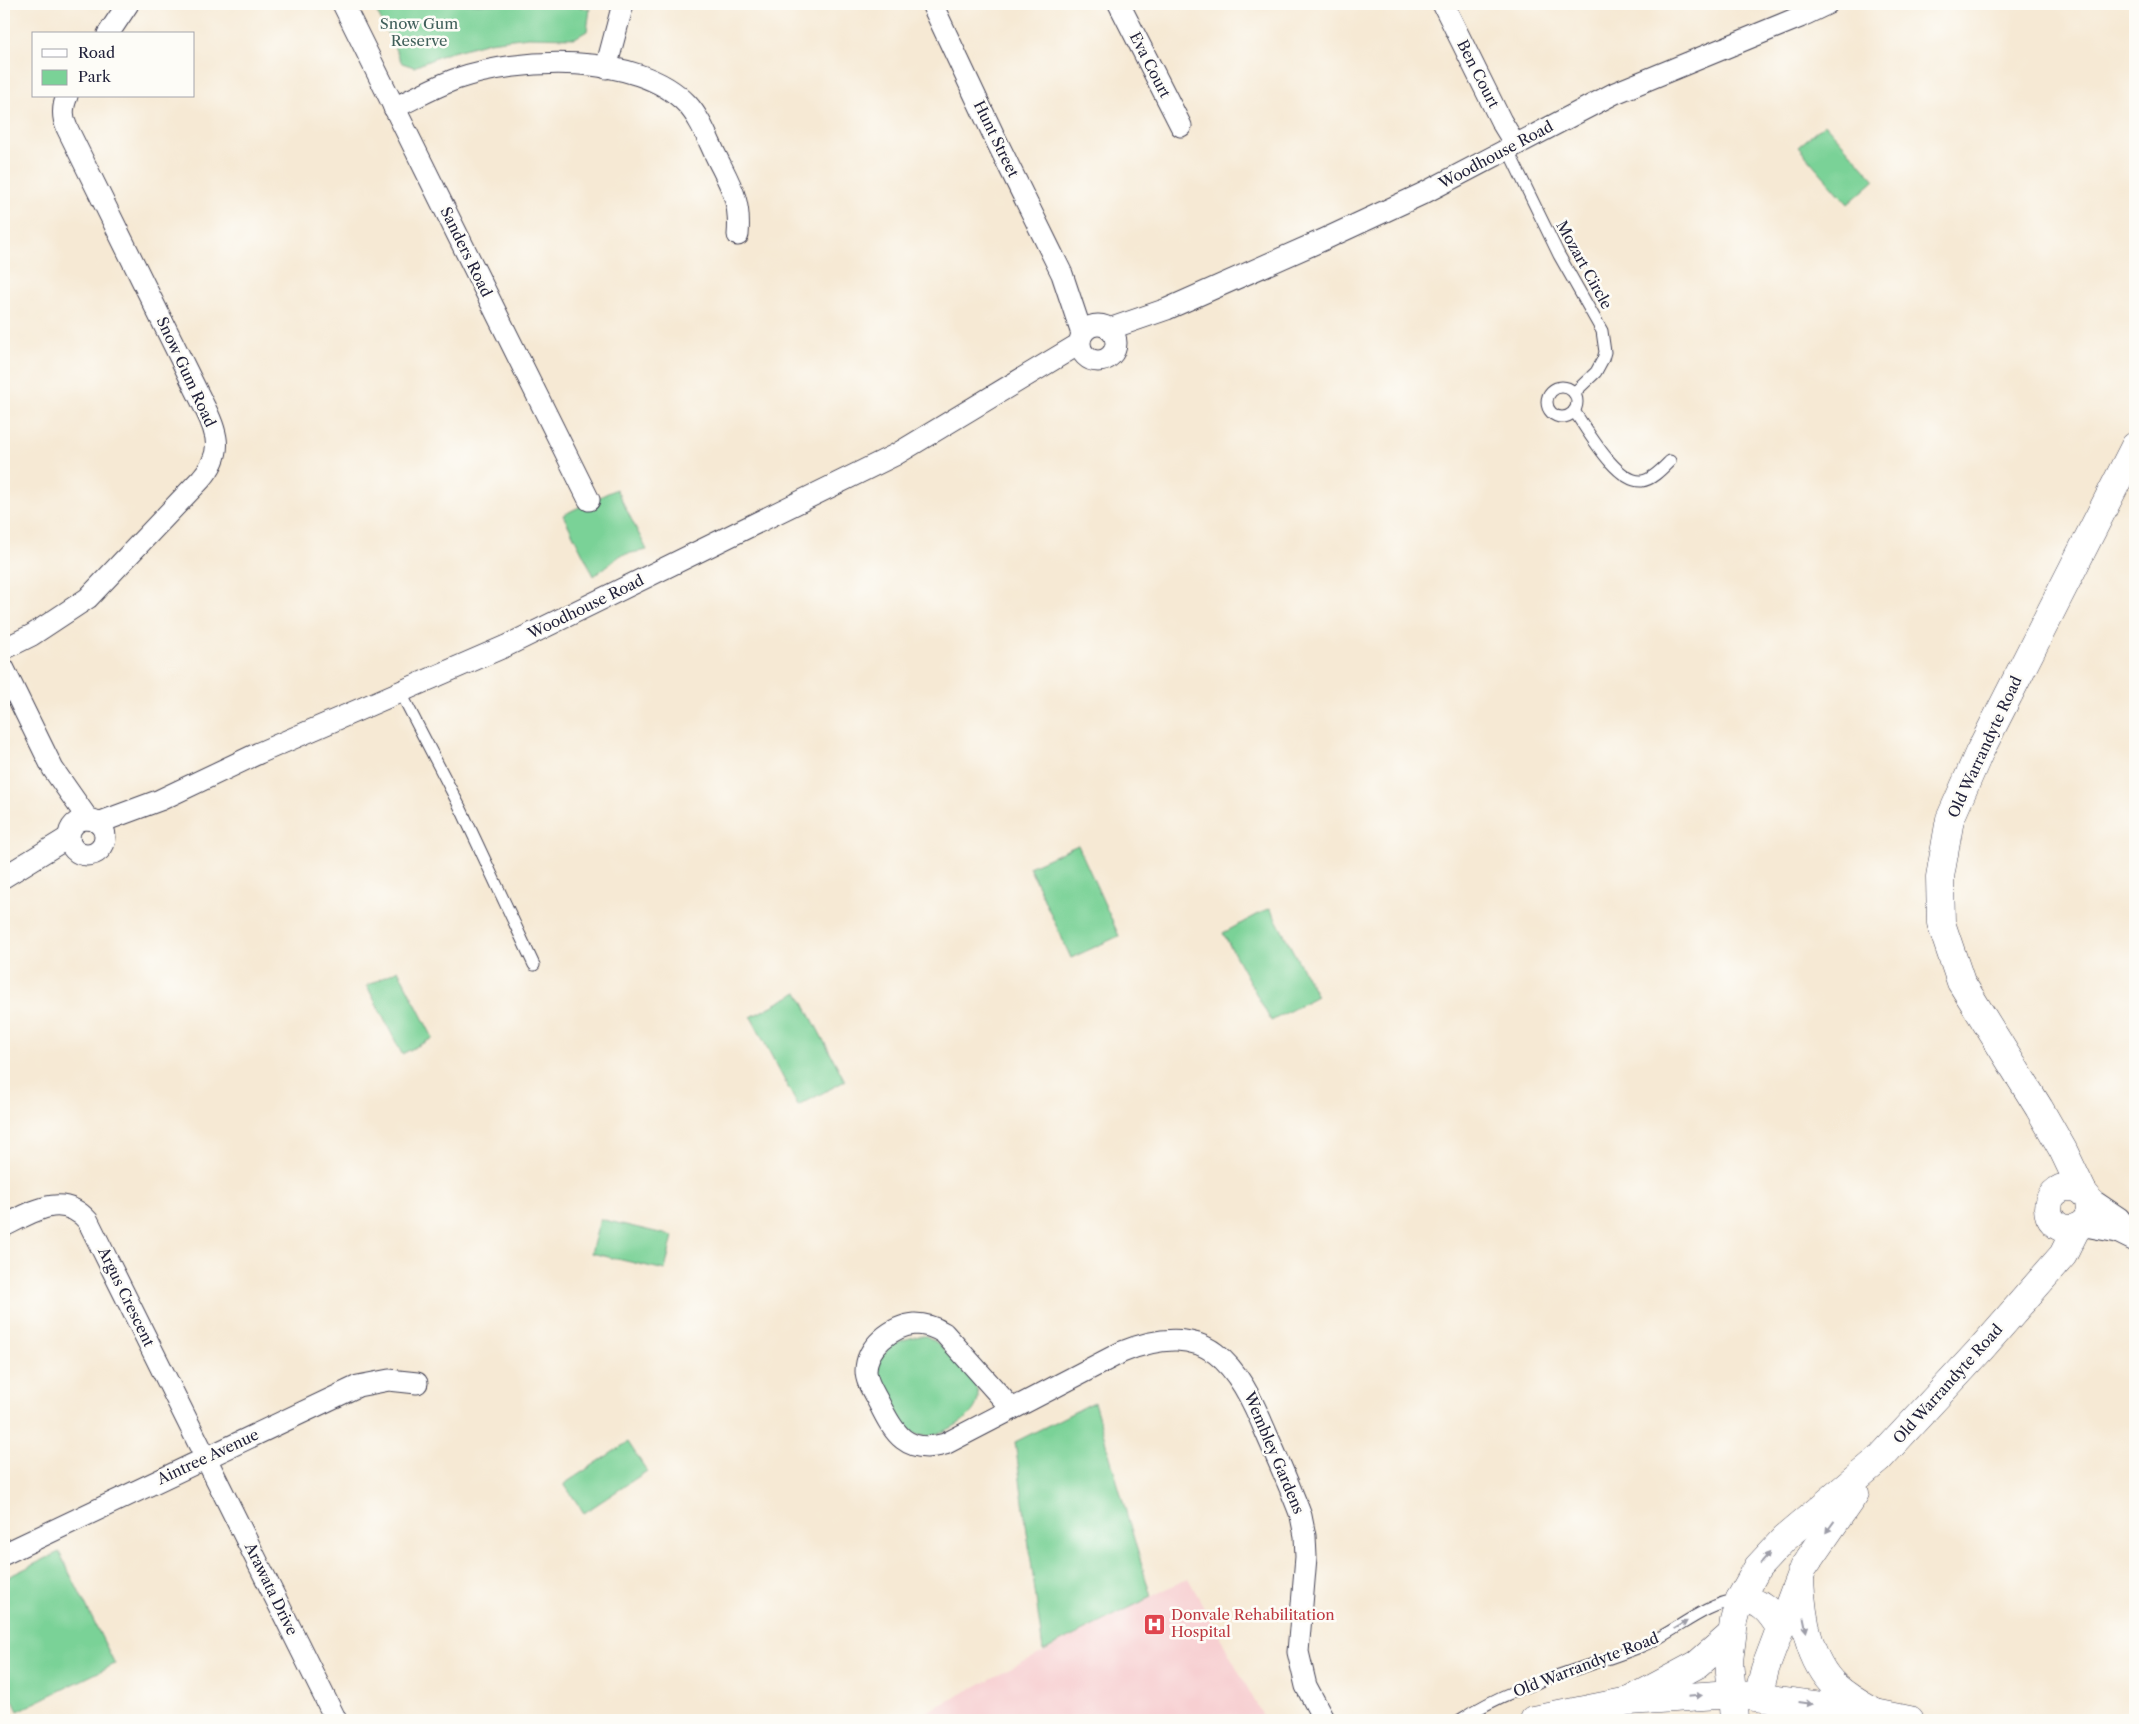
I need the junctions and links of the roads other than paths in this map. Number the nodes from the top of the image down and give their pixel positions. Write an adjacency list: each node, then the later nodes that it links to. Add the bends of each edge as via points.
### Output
1 (128, 4): 9 (street)
2 (343, 4): 12 (street, Sanders Road)
3 (622, 4): 10 (street)
4 (932, 4): 17 (street, Hunt Street)
5 (1120, 4): 13 (street, Eva Court)
6 (1442, 4): 14 (street, Ben Court)
7 (1827, 4): 8 (street, Woodhouse Road)
8 (1797, 10): 14 (street, Woodhouse Road, via 1615,93)
9 (109, 32)
10 (606, 68): 12 (street, via 560,63 511,66 457,79); 15 (street, via 648,79 687,104 702,127 737,200)
11 (66, 98): 24 (street, Snow Gum Road, via 63,118 67,128 209,416 217,449 210,469 201,479 94,592)
12 (394, 108): 23 (street, Sanders Road)
13 (1182, 126)
14 (1511, 146): 16 (street, Woodhouse Road, via 1422,194); 19 (lane, Mozart Circle, via 1559,255 1603,334 1603,360 1596,372)
15 (738, 235)
16 (1167, 309): 17 (street, Woodhouse Road); 18 (street, Woodhouse Road)
17 (1092, 338): 18 (street, Hunt Street, via 1116,338); 28 (street, Woodhouse Road, via 869,468 506,646)
18 (1115, 349)
19 (1574, 393): 20 (lane, via 1577,401); 20 (lane, via 1566,387 1556,388 1550,392 1547,402 1555,416 1566,416)
20 (1574, 411): 22 (lane, via 1600,448 1628,477 1645,480)
21 (2135, 446): 33 (main road, Old Warrandyte Road, via 1975,761 1950,819 1940,877 1941,923 1961,982)
22 (1670, 461)
23 (589, 500)
24 (69, 610): 25 (street, Snow Gum Road); 26 (street, Snow Gum Road)
25 (4, 635)
26 (4, 649)
27 (4, 669): 30 (street)
28 (401, 693): 29 (street, Woodhouse Road, via 259,753); 32 (lane, via 462,811)
29 (160, 800): 30 (street, Woodhouse Road); 30 (street, Woodhouse Road, via 104,844 104,830)
30 (81, 832): 31 (street, Woodhouse Road)
31 (8, 874)
32 (534, 965)
33 (2039, 1108): 34 (main road, Old Warrandyte Road); 35 (main road, Old Warrandyte Road, via 2053,1170)
34 (2084, 1193): 35 (main road, via 2075,1188 2063,1188 2055,1192); 37 (main road, via 2090,1209); 38 (street, via 2119,1218)
35 (2049, 1208): 37 (main road, via 2058,1225 2067,1228); 39 (main road, Old Warrandyte Road, via 2052,1231 2048,1250)
36 (4, 1226): 42 (street, Argus Crescent, via 46,1206 70,1207 81,1214 94,1232)
37 (2079, 1226): 38 (street, via 2100,1227); 39 (main road, Old Warrandyte Road, via 2063,1255)
38 (2135, 1239)
39 (2015, 1309): 43 (main road, Old Warrandyte Road)
40 (417, 1383): 42 (street, Aintree Avenue, via 389,1380 358,1386)
41 (1012, 1409): 41 (street, Wembley Gardens, via 945,1444 932,1448 917,1446 897,1435 889,1423 867,1380 868,1359 881,1340 904,1327 916,1324 936,1328); 54 (street, Wembley Gardens, via 1141,1344 1179,1340 1195,1343 1222,1358 1251,1396 1301,1516 1306,1557 1298,1652 1306,1686)
42 (206, 1457): 44 (street, Aintree Avenue); 52 (street, Arawata Drive)
43 (1879, 1459): 45 (main road, Old Warrandyte Road, one-way to 45); 46 (main road, Old Warrandyte Road, one-way to 43, via 1750,1578 1768,1555)
44 (4, 1554)
45 (1799, 1576): 47 (main road, Old Warrandyte Road); 51 (main road, one-way to 51, via 1808,1635 1820,1666 1837,1688)
46 (1740, 1599): 47 (main road, via 1751,1599 1762,1605); 48 (main road, Old Warrandyte Road); 55 (lane, Old Warrandyte Road, one-way to 46, via 1538,1682 1646,1644 1719,1603)
47 (1780, 1628): 50 (main road, Old Warrandyte Road)
48 (1731, 1634): 49 (main road, via 1698,1664); 50 (main road, Old Warrandyte Road, via 1729,1666)
49 (1629, 1701): 50 (main road, one-way to 50); 53 (main road)
50 (1743, 1708): 51 (main road, one-way to 51)
51 (1875, 1713): 56 (main road)
52 (330, 1718)
53 (1557, 1718)
54 (1324, 1720)
55 (1460, 1720)
56 (1909, 1720)

